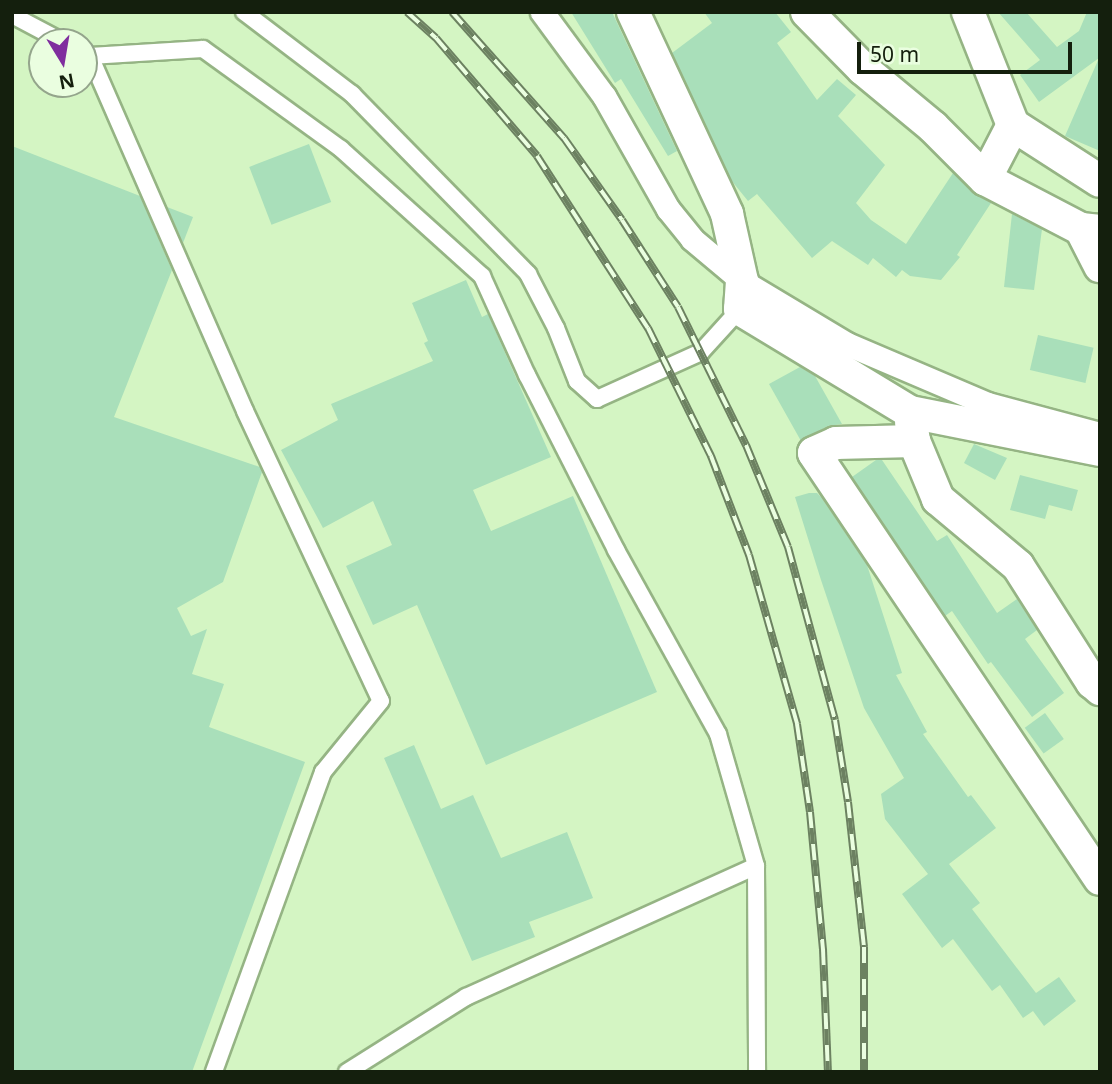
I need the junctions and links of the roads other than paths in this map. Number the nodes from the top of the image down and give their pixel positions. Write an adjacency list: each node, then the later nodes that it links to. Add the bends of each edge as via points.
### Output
1 (244, 12): 15 (lane, via 352,94 528,274 577,381 597,399 701,352)
2 (542, 12): 15 (street, via 604,96 668,209)
3 (634, 12): 15 (street, via 727,214)
4 (807, 12): 11 (street)
5 (968, 12): 10 (street)
6 (12, 15): 7 (lane)
7 (37, 28)
8 (98, 54): 20 (lane, via 203,49 341,149 481,276 610,537 719,734)
9 (98, 79): 22 (lane, via 245,411 381,701 323,772)
10 (1013, 125): 11 (street); 12 (street)
11 (985, 179): 13 (street)
12 (1100, 181)
13 (1090, 230): 14 (street)
14 (1100, 266)
15 (741, 295): 16 (street); 17 (street, via 988,404)
16 (912, 426): 18 (street); 19 (street, via 938,499 1018,566); 21 (street, via 836,443 814,453)
17 (1100, 434)
18 (1100, 450)
19 (1100, 689)
20 (757, 866): 23 (lane, via 466,997); 24 (lane)
21 (1100, 879)
22 (214, 1072)
23 (347, 1072)
24 (757, 1072)

